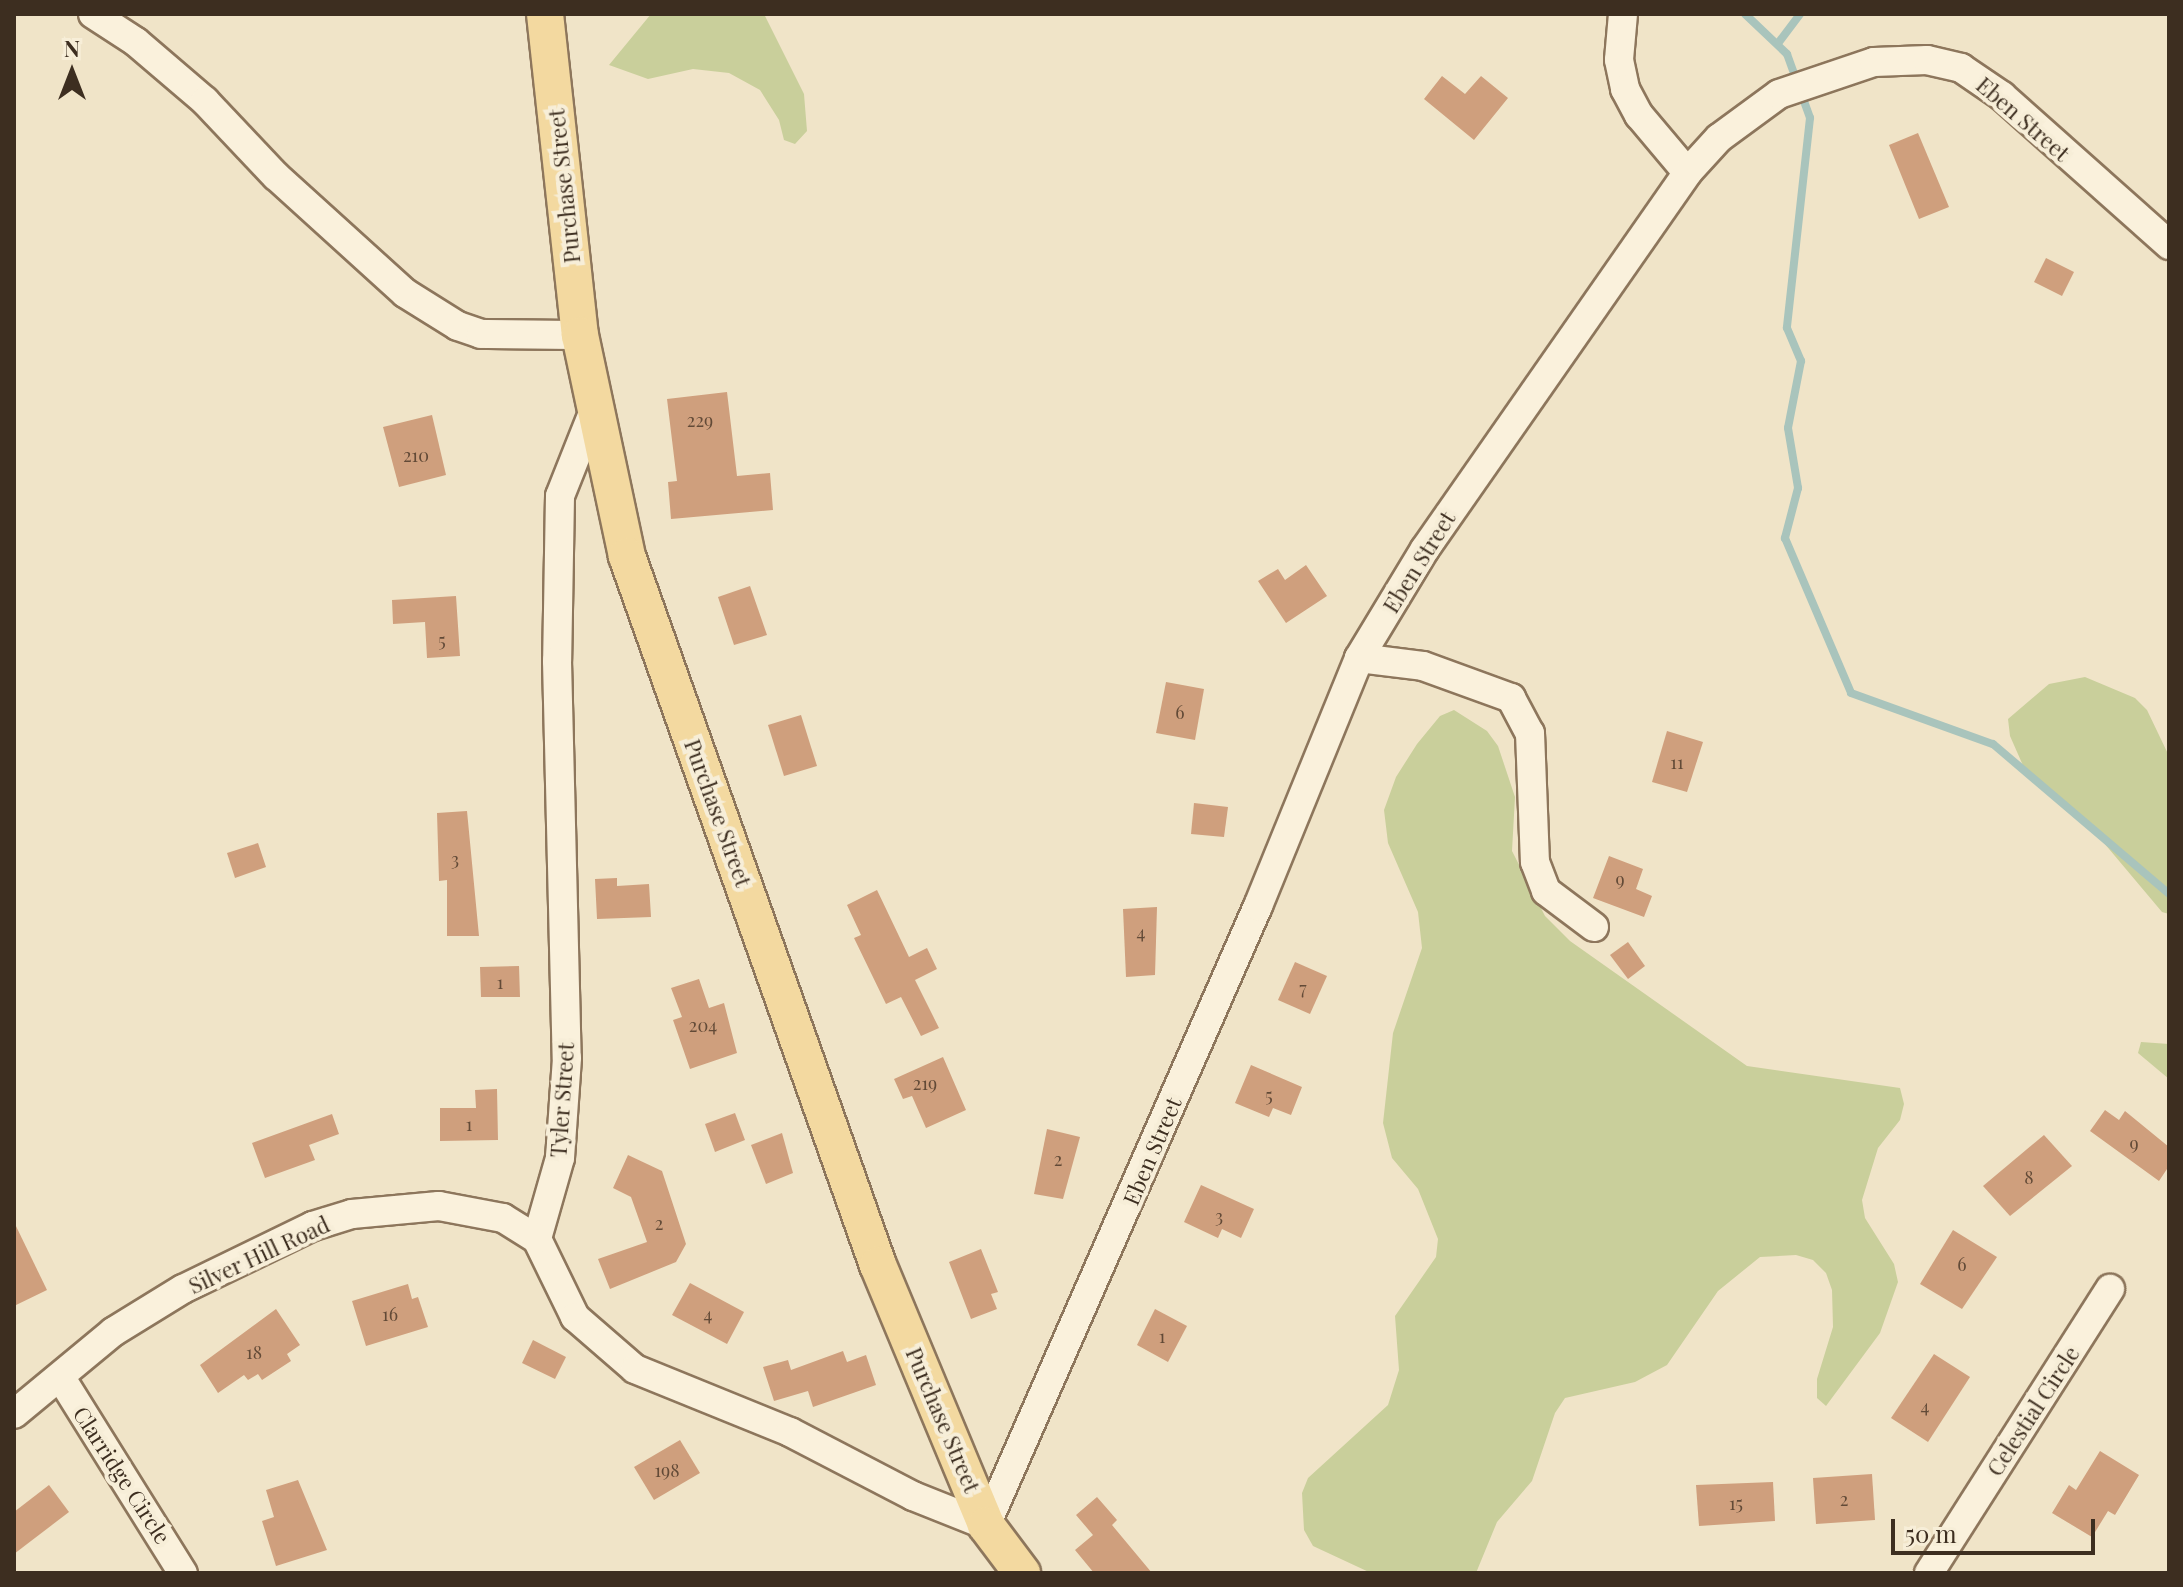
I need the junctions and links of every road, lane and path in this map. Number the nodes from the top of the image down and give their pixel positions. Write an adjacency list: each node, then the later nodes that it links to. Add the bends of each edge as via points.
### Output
1 (93, 14): 6 (street, via 136,42 205,101 276,176 405,293 481,334)
2 (545, 14): 6 (main road, Purchase Street)
3 (1623, 14): 4 (street, via 1619,60 1625,89 1639,115)
4 (1687, 172): 5 (street, Eben Street, via 1719,138 1779,94 1874,62 1927,60 1961,68 2002,96); 8 (street, Eben Street, via 1425,549)
5 (2169, 245)
6 (580, 335): 7 (main road, Purchase Street)
7 (593, 413): 10 (street, Tyler Street, via 560,496 557,661 567,1058 560,1158); 14 (main road, Purchase Street, via 627,556 674,689 878,1265)
8 (1359, 658): 9 (street, via 1423,666 1511,698 1530,733 1535,862 1546,891); 14 (street, Eben Street, via 1088,1303)
9 (1594, 927)
10 (537, 1239): 12 (street, Silver Hill Road, via 503,1218 439,1206 352,1214 313,1226 183,1289 113,1332); 14 (street, via 575,1317 635,1369 695,1398 790,1432 913,1496)
11 (2110, 1289): 17 (street, Celestial Circle)
12 (61, 1378): 13 (street, Silver Hill Road); 15 (street, Clarridge Circle)
13 (14, 1414)
14 (986, 1525): 16 (main road, Purchase Street)
15 (183, 1573)
16 (1022, 1573)
17 (1929, 1573)

